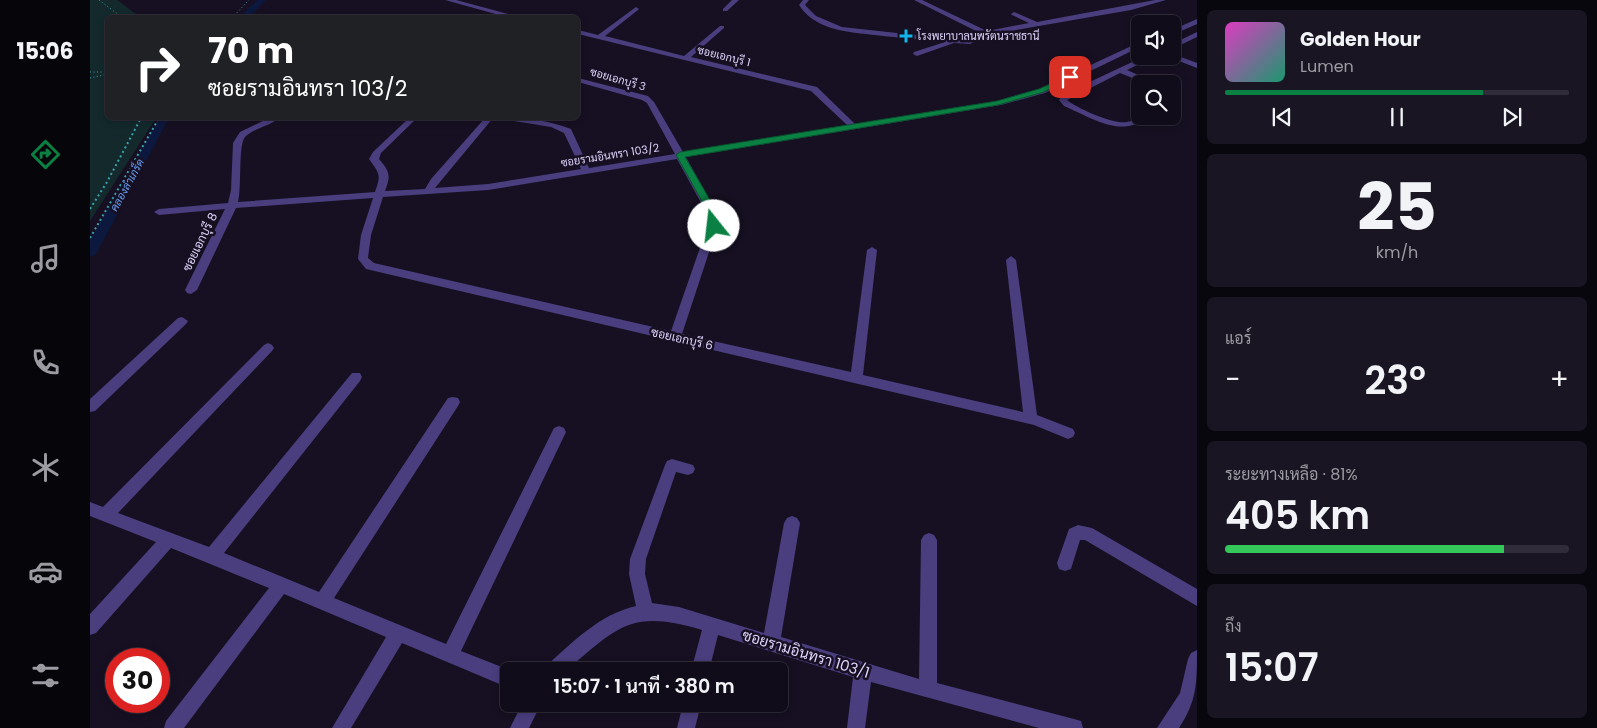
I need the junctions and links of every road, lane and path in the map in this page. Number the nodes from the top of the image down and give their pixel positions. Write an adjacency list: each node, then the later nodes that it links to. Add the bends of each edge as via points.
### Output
1 (99, 0): 12 (path)
2 (249, 0): 13 (path)
3 (448, 0): 14 (street)
4 (736, 0): 9 (street)
5 (806, 0): 24 (street, via 802,5 806,12 833,27)
6 (917, 0): 21 (street)
7 (1162, 0): 17 (street)
8 (636, 9): 23 (street)
9 (725, 10)
10 (1014, 14): 17 (street)
11 (1197, 14): 15 (street)
12 (119, 15)
13 (235, 15)
14 (508, 15)
15 (1181, 21)
16 (1197, 21): 19 (street)
17 (1036, 24): 21 (street)
18 (722, 27): 28 (street)
19 (1181, 29)
20 (580, 32): 23 (street, ซอยเอกบุรี 1)
21 (986, 33): 24 (street, via 967,42)
22 (1196, 35): 25 (street)
23 (600, 37): 28 (street, ซอยเอกบุรี 1)
24 (955, 42): 27 (street)
25 (1181, 42)
26 (1131, 48): 46 (street, ซอยรามอินทรา 103/2, via 1042,91 1017,99)
27 (918, 54)
28 (686, 58): 46 (street, ซอยเอกบุรี 1, via 814,90)
29 (1181, 60): 31 (street)
30 (1131, 65): 32 (street)
31 (1197, 66)
32 (1120, 70): 36 (street); 45 (street, via 1064,100 1114,123)
33 (90, 72): 34 (path)
34 (105, 73)
35 (105, 74): 37 (path)
36 (1132, 75)
37 (90, 78)
38 (580, 81): 47 (street, ซอยเอกบุรี 3, via 648,100)
39 (140, 120): 52 (path)
40 (158, 120): 54 (path)
41 (271, 120): 51 (street, ซอยเอกบุรี 8, via 239,138)
42 (411, 120): 50 (street, via 375,155 376,163 385,173)
43 (488, 120): 49 (street, via 434,180)
44 (523, 120): 48 (street, via 568,131)
45 (1131, 123)
46 (852, 126): 47 (street, ซอยรามอินทรา 103/2)
47 (680, 155): 48 (street, ซอยรามอินทรา 103/2); 59 (street, ซอยเอกบุรี 3, via 715,219)
48 (586, 170): 49 (street, ซอยรามอินทรา 103/2, via 488,187)
49 (428, 192): 50 (street, ซอยรามอินทรา 103/2)
50 (379, 195): 51 (street, ซอยรามอินทรา 103/2); 59 (street, ซอยเอกบุรี 6, via 363,252 364,262 370,266)
51 (232, 205): 53 (street, ซอยรามอินทรา 103/2); 57 (street, ซอยเอกบุรี 8)
52 (90, 209)
53 (159, 212)
54 (90, 238)
55 (872, 250): 62 (street)
56 (1012, 260): 65 (street)
57 (191, 290)
58 (182, 321): 64 (street)
59 (674, 337): 62 (street, ซอยเอกบุรี 6)
60 (268, 348): 70 (street)
61 (356, 377): 74 (street)
62 (856, 379): 65 (street, ซอยเอกบุรี 6)
63 (453, 402): 78 (street)
64 (90, 407)
65 (1031, 419): 67 (street, ซอยเอกบุรี 6)
66 (559, 432): 84 (street)
67 (1068, 433)
68 (688, 469): 79 (street, via 672,465 638,559 637,574)
69 (90, 509): 70 (street)
70 (106, 515): 72 (street)
71 (792, 523): 83 (street)
72 (168, 539): 74 (street); 81 (street)
73 (929, 540): 90 (street)
74 (212, 556): 76 (street)
75 (1065, 563): 77 (street, via 1074,534 1087,534)
76 (281, 585): 78 (street); 93 (street)
77 (1197, 598)
78 (322, 602): 82 (street)
79 (645, 611): 80 (street, ซอยรามอินทรา 103/1, via 679,615); 86 (street, ซอยรามอินทรา 103/1, via 607,627)
80 (712, 625): 83 (street, ซอยรามอินทรา 103/1); 87 (street)
81 (90, 626)
82 (398, 633): 84 (street); 94 (street)
83 (771, 643): 88 (street, ซอยรามอินทรา 103/1)
84 (450, 655): 89 (street)
85 (1197, 659): 99 (street, via 1192,686 1179,716)
86 (564, 662)
87 (702, 662)
88 (863, 671): 90 (street, ซอยรามอินทรา 103/1); 97 (street)
89 (500, 675)
90 (928, 690): 98 (street, ซอยรามอินทรา 103/1)
91 (528, 712): 95 (street)
92 (690, 712): 96 (street)
93 (173, 728)
94 (341, 728)
95 (519, 728)
96 (686, 728)
97 (856, 728)
98 (1074, 728)
99 (1166, 728)

